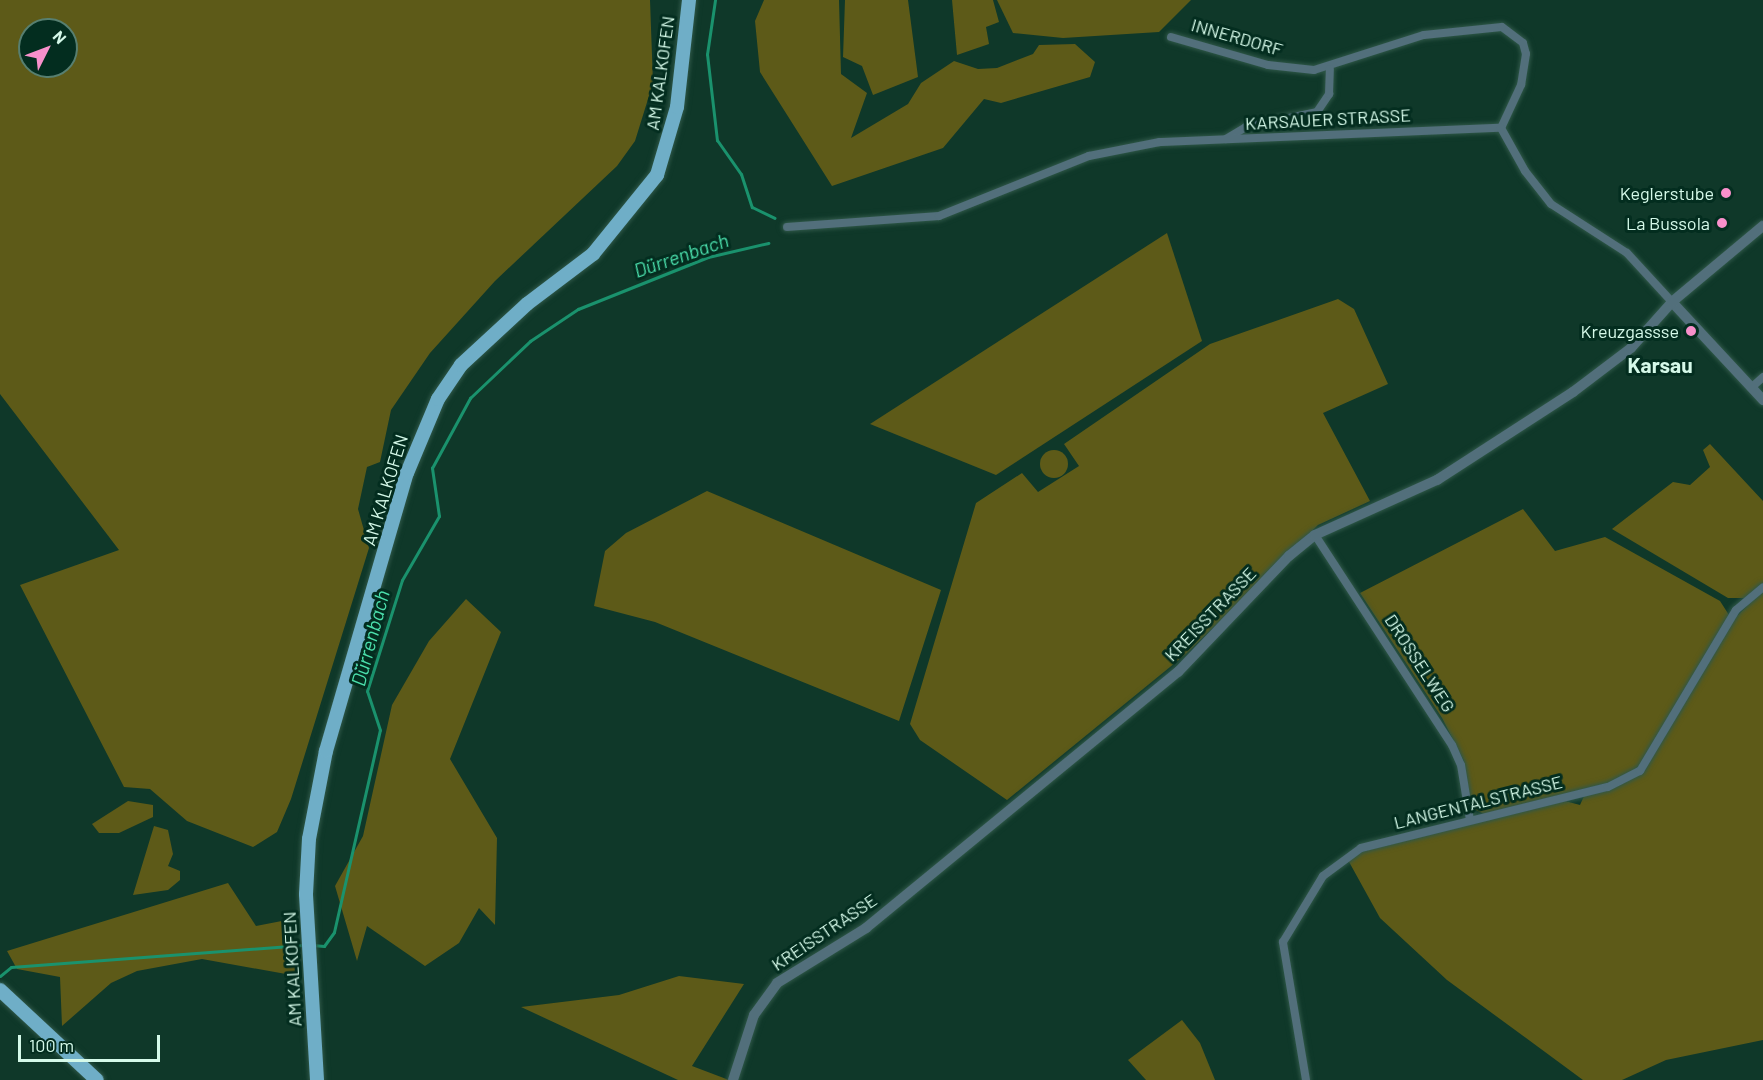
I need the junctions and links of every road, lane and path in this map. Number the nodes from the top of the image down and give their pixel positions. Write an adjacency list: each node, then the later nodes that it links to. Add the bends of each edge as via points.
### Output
1 (689, 0): 17 (main road, AM KALKOFEN, via 668,147 641,201 593,255 519,310 461,365 421,433 326,751 309,839 308,931)
2 (1171, 37): 3 (street, INNERDORF, via 1287,69)
3 (1330, 69): 4 (street, INNERDORF, via 1365,50 1424,35 1502,27 1523,43 1526,54 1521,84); 5 (street, via 1329,94 1317,112 1246,127)
4 (1501, 128): 5 (street, KARSAUER STRASSE); 8 (street, via 1525,171 1551,204 1627,253)
5 (1224, 140): 7 (street, KARSAUER STRASSE, via 1160,142 1089,156 939,216)
6 (1763, 226): 8 (street, KREISSTRASSE)
7 (787, 227)
8 (1672, 302): 10 (street); 12 (street, KREISSTRASSE, via 1631,348 1489,448 1437,480)
9 (1763, 377): 10 (street)
10 (1752, 387): 11 (street)
11 (1763, 400)
12 (1315, 536): 14 (street, DROSSELWEG, via 1452,745 1461,765); 18 (street, KREISSTRASSE, via 1178,672 866,928 777,983 754,1016)
13 (1763, 587): 14 (street, LANGENTALSTRASSE, via 1737,610 1640,771 1608,787)
14 (1470, 820): 19 (street, LANGENTALSTRASSE, via 1361,848 1323,876 1298,912 1283,942)
15 (0, 991): 16 (main road)
16 (97, 1080)
17 (317, 1080)
18 (733, 1080)
19 (1306, 1080)

